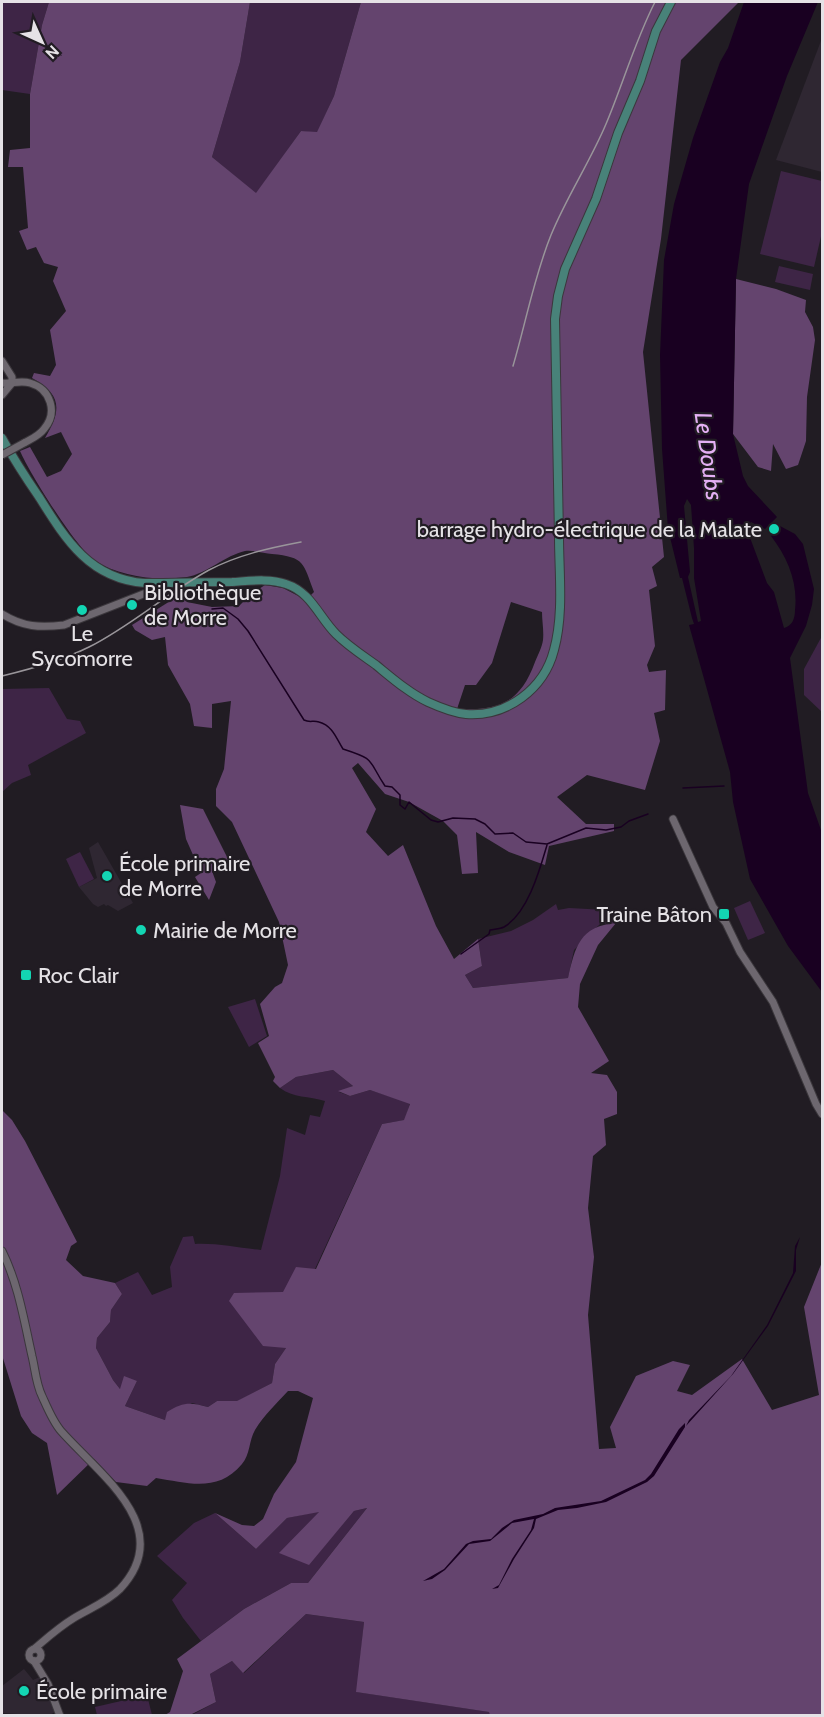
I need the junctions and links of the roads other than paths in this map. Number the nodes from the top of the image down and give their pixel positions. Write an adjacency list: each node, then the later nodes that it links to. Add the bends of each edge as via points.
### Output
1 (671, 2): 8 (main road, via 656,31 558,296 555,318 559,602 554,651 535,686 513,704 491,713 449,710 409,691 345,642 309,599 291,586 273,581)
2 (2, 362): 4 (street)
3 (2, 383): 4 (street)
4 (12, 384): 5 (street); 7 (street, bridge, via 23,382 40,387 49,398 52,414 42,431)
5 (2, 395)
6 (2, 438): 8 (main road, via 58,528 82,556 121,579)
7 (2, 454)
8 (171, 583): 9 (street, via 78,621 46,627 23,625)
9 (2, 614)
10 (673, 819): 11 (street, via 713,907 773,1002)
11 (822, 1114)
12 (2, 1251): 13 (street, via 12,1271 39,1392 59,1429 114,1485 137,1521 140,1535 137,1564 119,1590 54,1632 37,1655)
13 (60, 1716)

